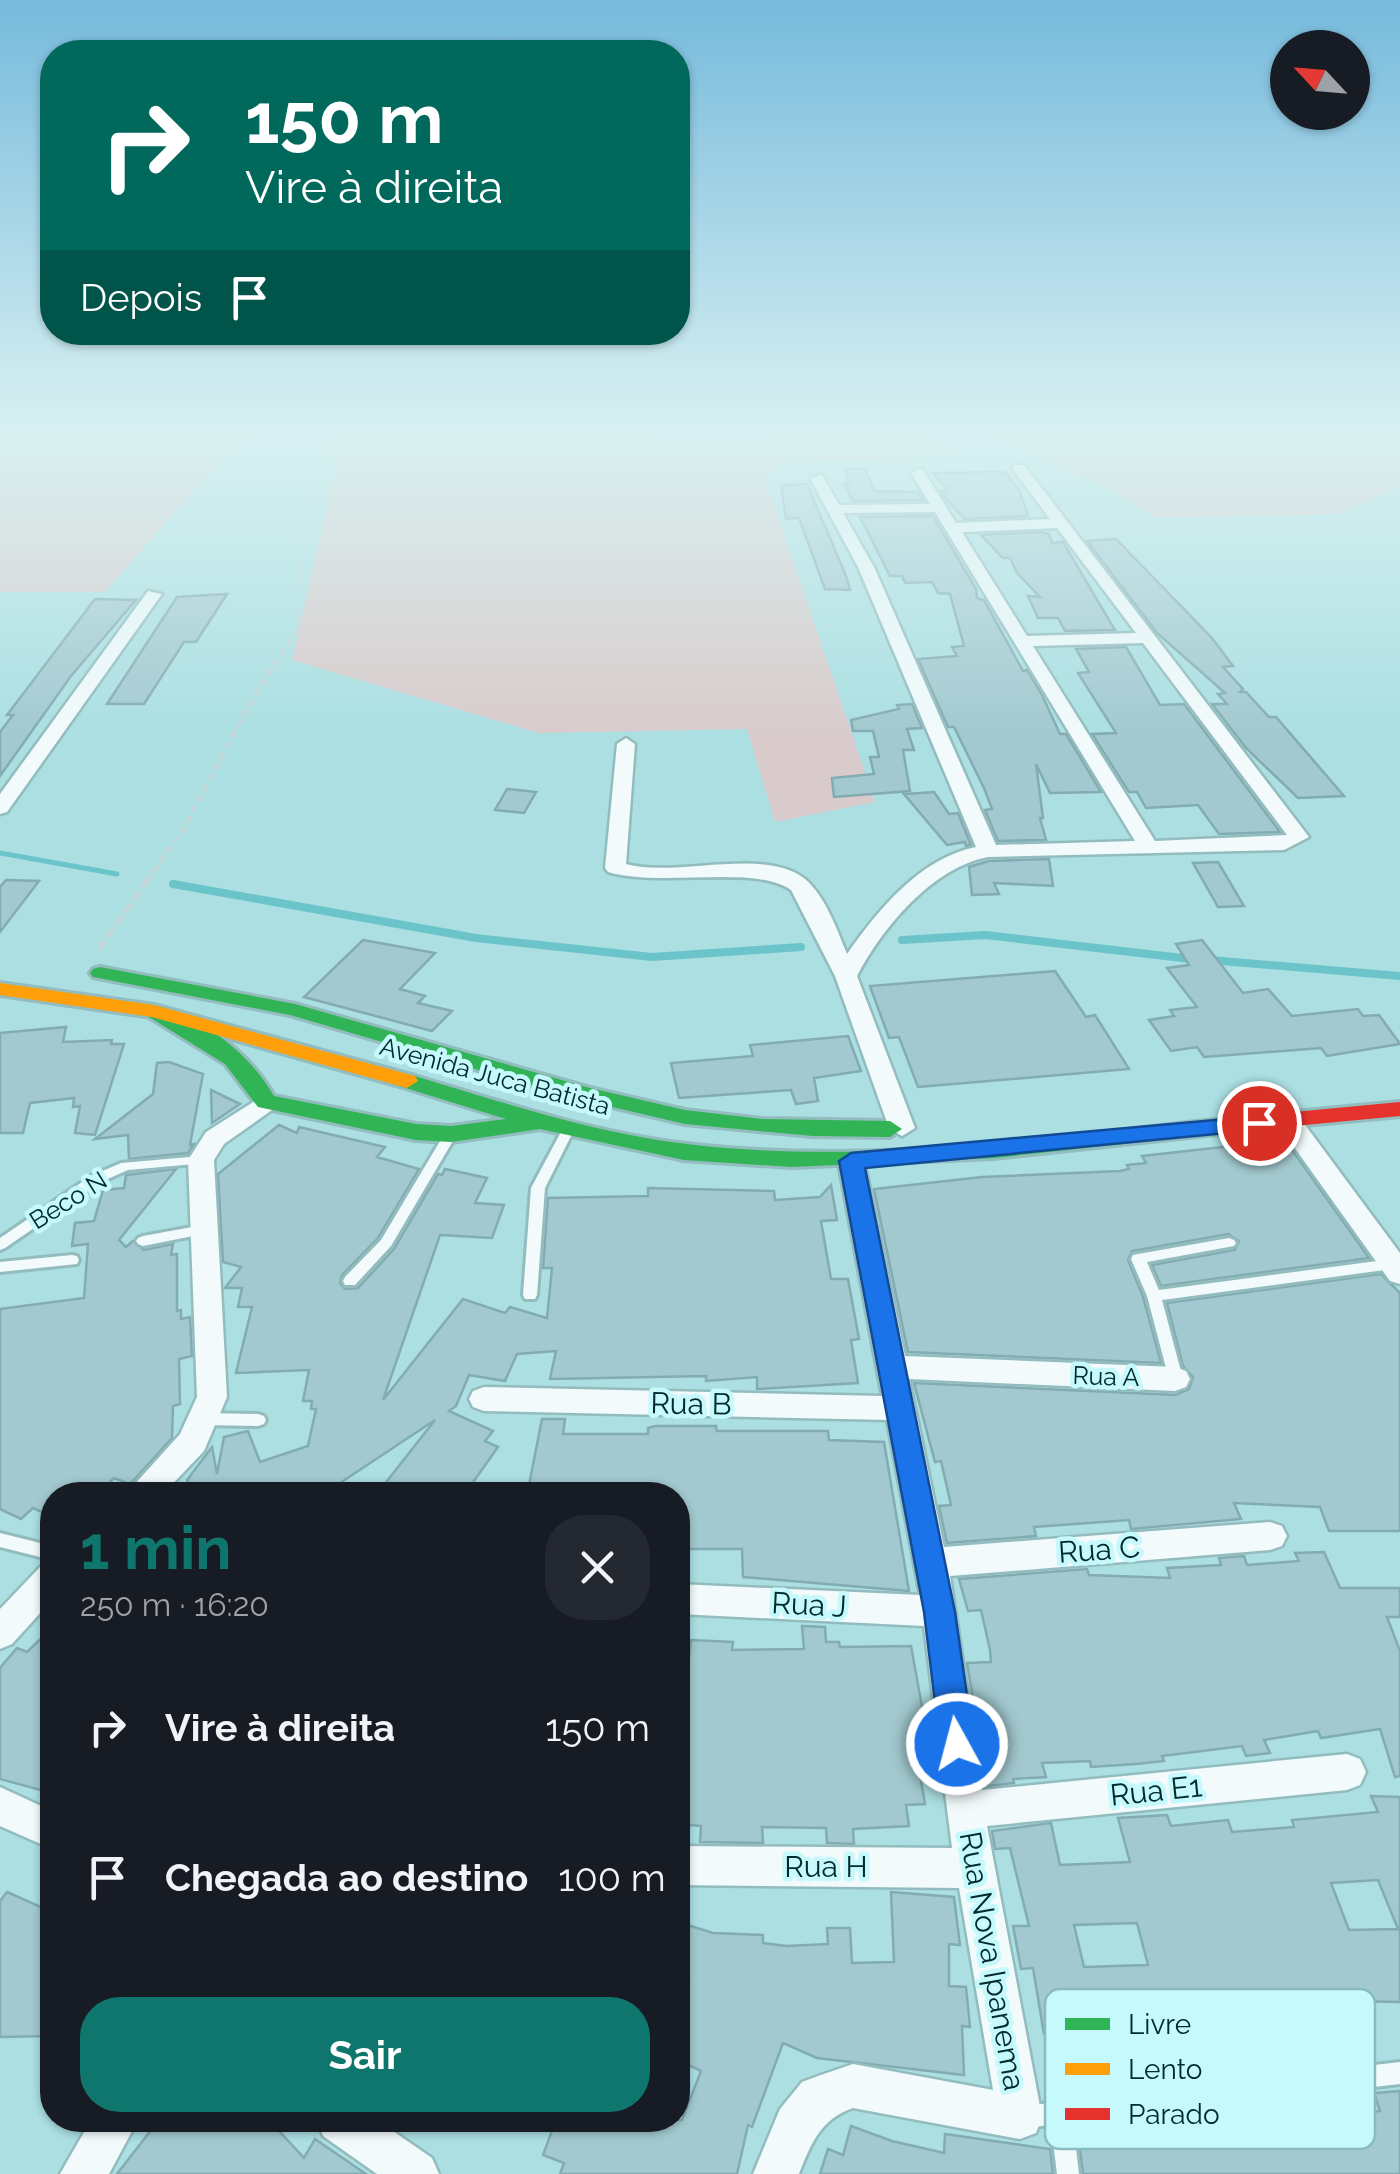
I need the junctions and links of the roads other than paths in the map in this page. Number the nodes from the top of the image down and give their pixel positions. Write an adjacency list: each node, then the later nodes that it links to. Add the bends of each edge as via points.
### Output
1 (846, 531): 10 (street)
2 (955, 531): 6 (street)
3 (1067, 531): 5 (street)
4 (154, 594): 8 (street)
5 (1149, 638): 6 (street); 9 (street, via 1299,838)
6 (1022, 642): 9 (street)
7 (626, 744): 12 (street, via 614,868 788,876 802,888)
8 (0, 808)
9 (1150, 848): 10 (street)
10 (988, 851): 12 (street, via 955,859 906,899 857,951)
11 (84, 972): 14 (main road, Avenida Juca Batista)
12 (846, 976): 24 (street)
13 (0, 989): 15 (main road, Avenida Juca Batista)
14 (213, 990): 15 (main road, via 174,996); 16 (main road, Avenida Juca Batista)
15 (154, 1011): 18 (main road, via 244,1062); 19 (main road, Avenida Juca Batista)
16 (451, 1057): 19 (main road); 24 (main road, Avenida Juca Batista, via 590,1099 719,1124 852,1132)
17 (1400, 1086): 20 (main road)
18 (266, 1102): 26 (main road); 28 (street, via 215,1138)
19 (469, 1102): 23 (main road, Avenida Juca Batista); 26 (main road, via 446,1126)
20 (1200, 1105)
21 (1400, 1110): 22 (main road, Avenida Juca Batista)
22 (1288, 1120): 29 (main road, Avenida Juca Batista); 36 (street)
23 (538, 1122): 25 (main road, Avenida Juca Batista); 27 (main road)
24 (911, 1128)
25 (568, 1130): 29 (main road, Avenida Juca Batista, via 720,1156); 38 (lane, via 538,1188)
26 (416, 1132): 27 (main road)
27 (452, 1134): 37 (lane, via 386,1242)
28 (201, 1160): 30 (street); 33 (lane, Beco N, via 126,1166 96,1178)
29 (851, 1161): 40 (street, Rua Nova Ipanema)
30 (202, 1230): 31 (lane); 44 (street, via 212,1397)
31 (143, 1241)
32 (1229, 1243): 39 (lane, Rua A, via 1138,1259)
33 (0, 1245)
34 (72, 1260): 35 (lane)
35 (0, 1267)
36 (1396, 1269): 39 (lane)
37 (350, 1282)
38 (530, 1294)
39 (1154, 1296): 41 (lane, Rua A)
40 (892, 1367): 41 (street, Rua A); 43 (street, Rua Nova Ipanema)
41 (1175, 1378)
42 (484, 1399): 43 (street, Rua B)
43 (899, 1408): 50 (street, Rua Nova Ipanema)
44 (203, 1419): 45 (lane); 46 (street, via 193,1442)
45 (258, 1420)
46 (154, 1482)
47 (1270, 1536): 50 (street, Rua C)
48 (0, 1540): 49 (lane)
49 (40, 1550)
50 (928, 1563): 53 (street, Rua Nova Ipanema)
51 (40, 1590): 54 (street)
52 (690, 1599): 53 (street, Rua J)
53 (940, 1612): 57 (street, Rua Nova Ipanema)
54 (0, 1633)
55 (1348, 1772): 57 (street, Rua E1)
56 (0, 1806): 58 (street)
57 (965, 1810): 60 (street, Rua Nova Ipanema)
58 (40, 1824)
59 (690, 1866): 60 (street, Rua H)
60 (975, 1868): 64 (street, Rua Nova Ipanema)
61 (1400, 2073): 62 (lane)
62 (1375, 2076)
63 (1045, 2114): 64 (lane)
64 (1040, 2115): 65 (lane); 71 (street, Rua Nova Ipanema, via 853,2086 818,2098 796,2125)
65 (1045, 2126)
66 (109, 2132): 69 (street)
67 (356, 2132): 70 (street)
68 (1056, 2149): 72 (lane)
69 (83, 2174)
70 (416, 2174)
71 (776, 2174)
72 (1068, 2174)

